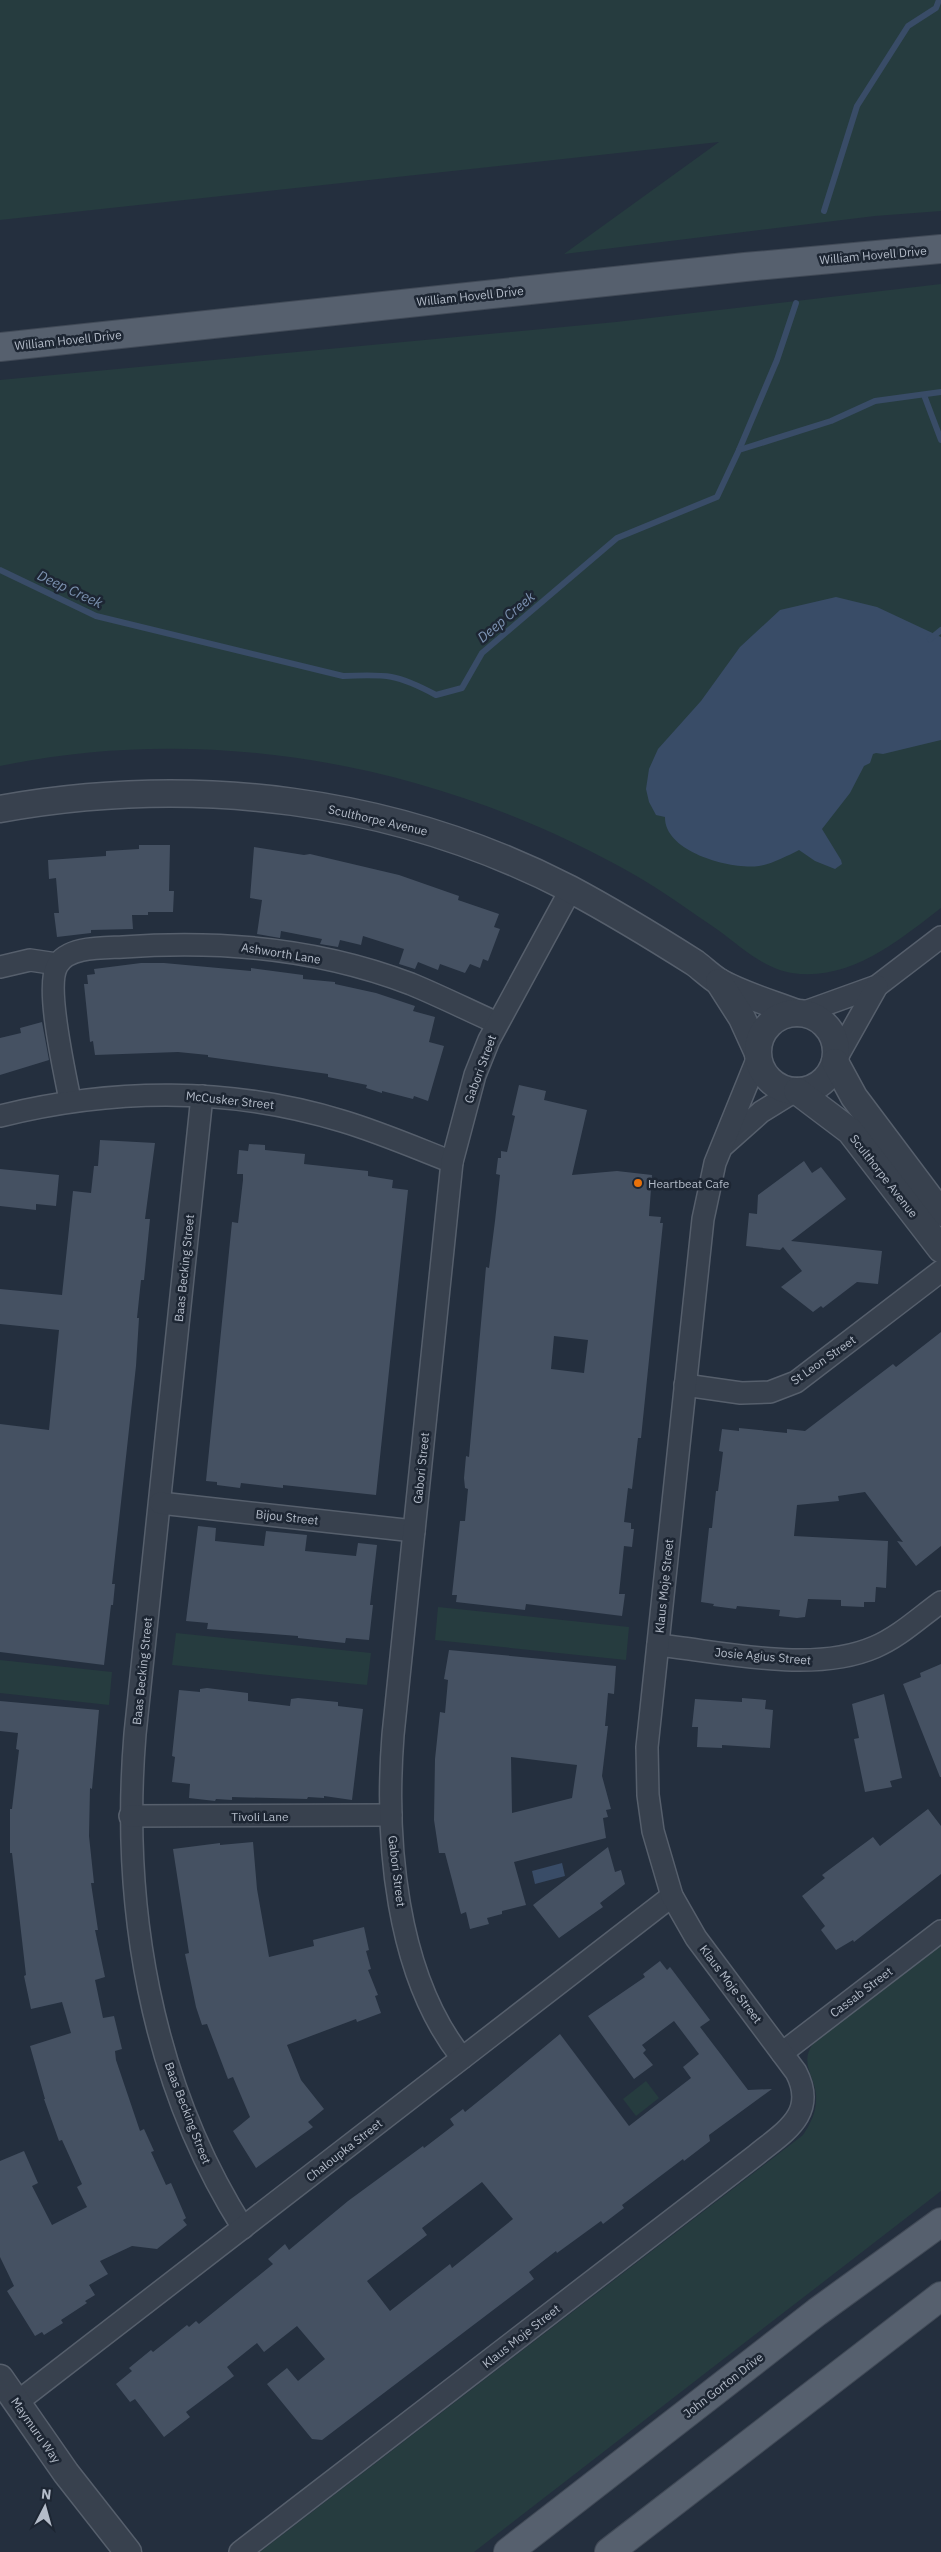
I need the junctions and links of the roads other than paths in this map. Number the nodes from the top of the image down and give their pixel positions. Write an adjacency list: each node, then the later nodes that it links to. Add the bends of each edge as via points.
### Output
1 (941, 250): 2 (main road, William Hovell Drive, via 735,268)
2 (0, 347)
3 (0, 809): 4 (street, Sculthorpe Avenue, via 68,799 169,792 297,802 403,823 492,852)
4 (570, 890): 8 (street, Sculthorpe Avenue, via 647,932); 11 (street, Gabori Street)
5 (941, 937): 9 (street)
6 (57, 964): 7 (street, via 30,960); 11 (street, Ashworth Lane, via 80,951 132,946 226,945 265,950 376,973 427,991); 16 (street, via 52,994)
7 (0, 967)
8 (719, 982): 10 (street, Sculthorpe Avenue); 12 (street, Sculthorpe Avenue, via 742,1018)
9 (877, 986): 10 (street); 13 (street)
10 (800, 1013): 12 (street, via 787,1014 770,1024 763,1032); 13 (street, via 814,1017 828,1029 836,1046)
11 (497, 1023): 19 (street, Gabori Street, via 475,1075)
12 (758, 1054): 14 (street, via 761,1068 775,1084); 18 (street, Klaus Moje Street)
13 (835, 1060): 14 (street, via 831,1072 821,1083); 20 (street, Sculthorpe Avenue, via 854,1096)
14 (796, 1091): 18 (street, Klaus Moje Street, via 761,1112); 21 (street, Sculthorpe Avenue, via 850,1131)
15 (202, 1096): 16 (street, McCusker Street, via 135,1094); 19 (street, McCusker Street, via 282,1106 343,1121); 24 (street, Baas Becking Street)
16 (70, 1100): 17 (street, McCusker Street)
17 (0, 1116)
18 (722, 1146): 23 (street, Klaus Moje Street, via 703,1219)
19 (452, 1162): 25 (street, Gabori Street)
20 (941, 1213)
21 (941, 1249)
22 (941, 1272): 23 (street, St Leon Street, via 796,1382 770,1392 741,1393)
23 (685, 1385): 27 (street, Klaus Moje Street)
24 (160, 1503): 25 (street, Bijou Street); 29 (street, Baas Becking Street)
25 (414, 1531): 28 (street, Gabori Street, via 393,1735)
26 (941, 1602): 27 (street, Josie Agius Street, via 877,1646 845,1658 790,1660)
27 (658, 1645): 30 (street, Klaus Moje Street, via 647,1747 648,1795 658,1850)
28 (390, 1815): 29 (street, Tivoli Lane); 33 (street, Gabori Street, via 399,1896 414,1961 438,2024)
29 (130, 1816): 35 (street, Baas Becking Street, via 138,1927 161,2042 172,2078 215,2181)
30 (672, 1896): 32 (street, Klaus Moje Street, via 696,1938); 33 (street, Chaloupka Street)
31 (941, 1931): 32 (street, Cassab Street)
32 (782, 2053): 40 (street, Klaus Moje Street, via 796,2072 803,2092 801,2111 792,2127)
33 (462, 2058): 35 (street, Chaloupka Street)
34 (941, 2222): 41 (main road, John Gorton Drive, via 817,2312)
35 (243, 2228): 38 (street, Chaloupka Street)
36 (941, 2296): 42 (main road)
37 (0, 2378): 38 (street, Maymuru Way)
38 (16, 2403): 39 (street, Maymuru Way)
39 (128, 2552)
40 (240, 2552)
41 (508, 2552)
42 (609, 2552)

